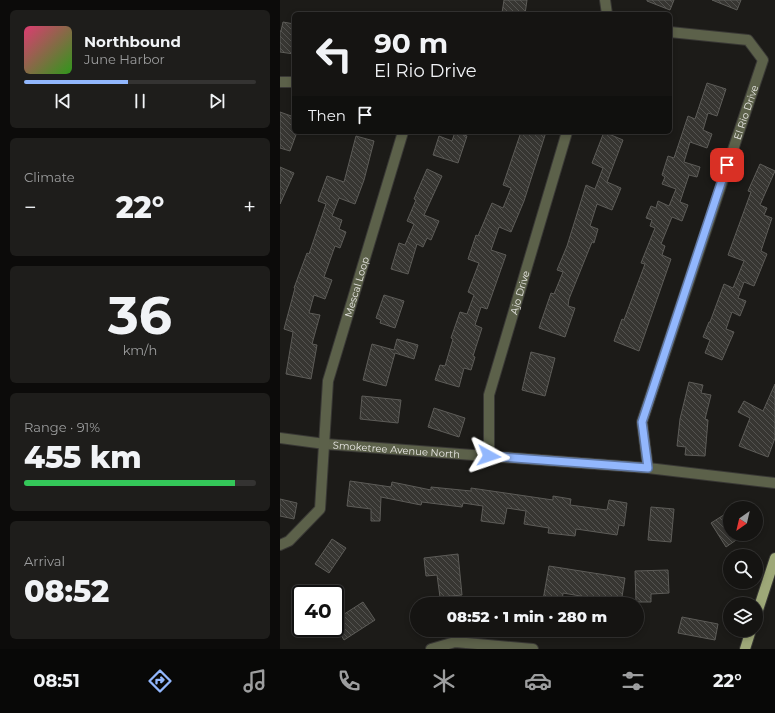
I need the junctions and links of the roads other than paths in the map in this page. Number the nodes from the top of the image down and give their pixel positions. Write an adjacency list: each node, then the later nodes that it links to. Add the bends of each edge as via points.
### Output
1 (605, 0): 2 (street)
2 (607, 12)
3 (672, 32): 11 (street, El Rio Drive, via 748,40 763,60 642,422)
4 (280, 82): 5 (street)
5 (292, 82)
6 (401, 134): 9 (street, Mescal Loop, via 328,381)
7 (566, 134): 10 (street, Ajo Drive, via 489,395)
8 (280, 438): 9 (street, Smoketree Avenue North)
9 (325, 444): 10 (street, Smoketree Avenue North); 13 (street, Mescal Loop, via 320,509 289,540)
10 (489, 456): 11 (street, Smoketree Avenue North)
11 (648, 468): 12 (street, Smoketree Avenue North)
12 (775, 483)
13 (280, 545)
14 (775, 558): 15 (main road)
15 (762, 597)
16 (749, 637): 19 (main road)
17 (430, 649): 18 (street, via 455,642)
18 (533, 649)
19 (745, 649)

